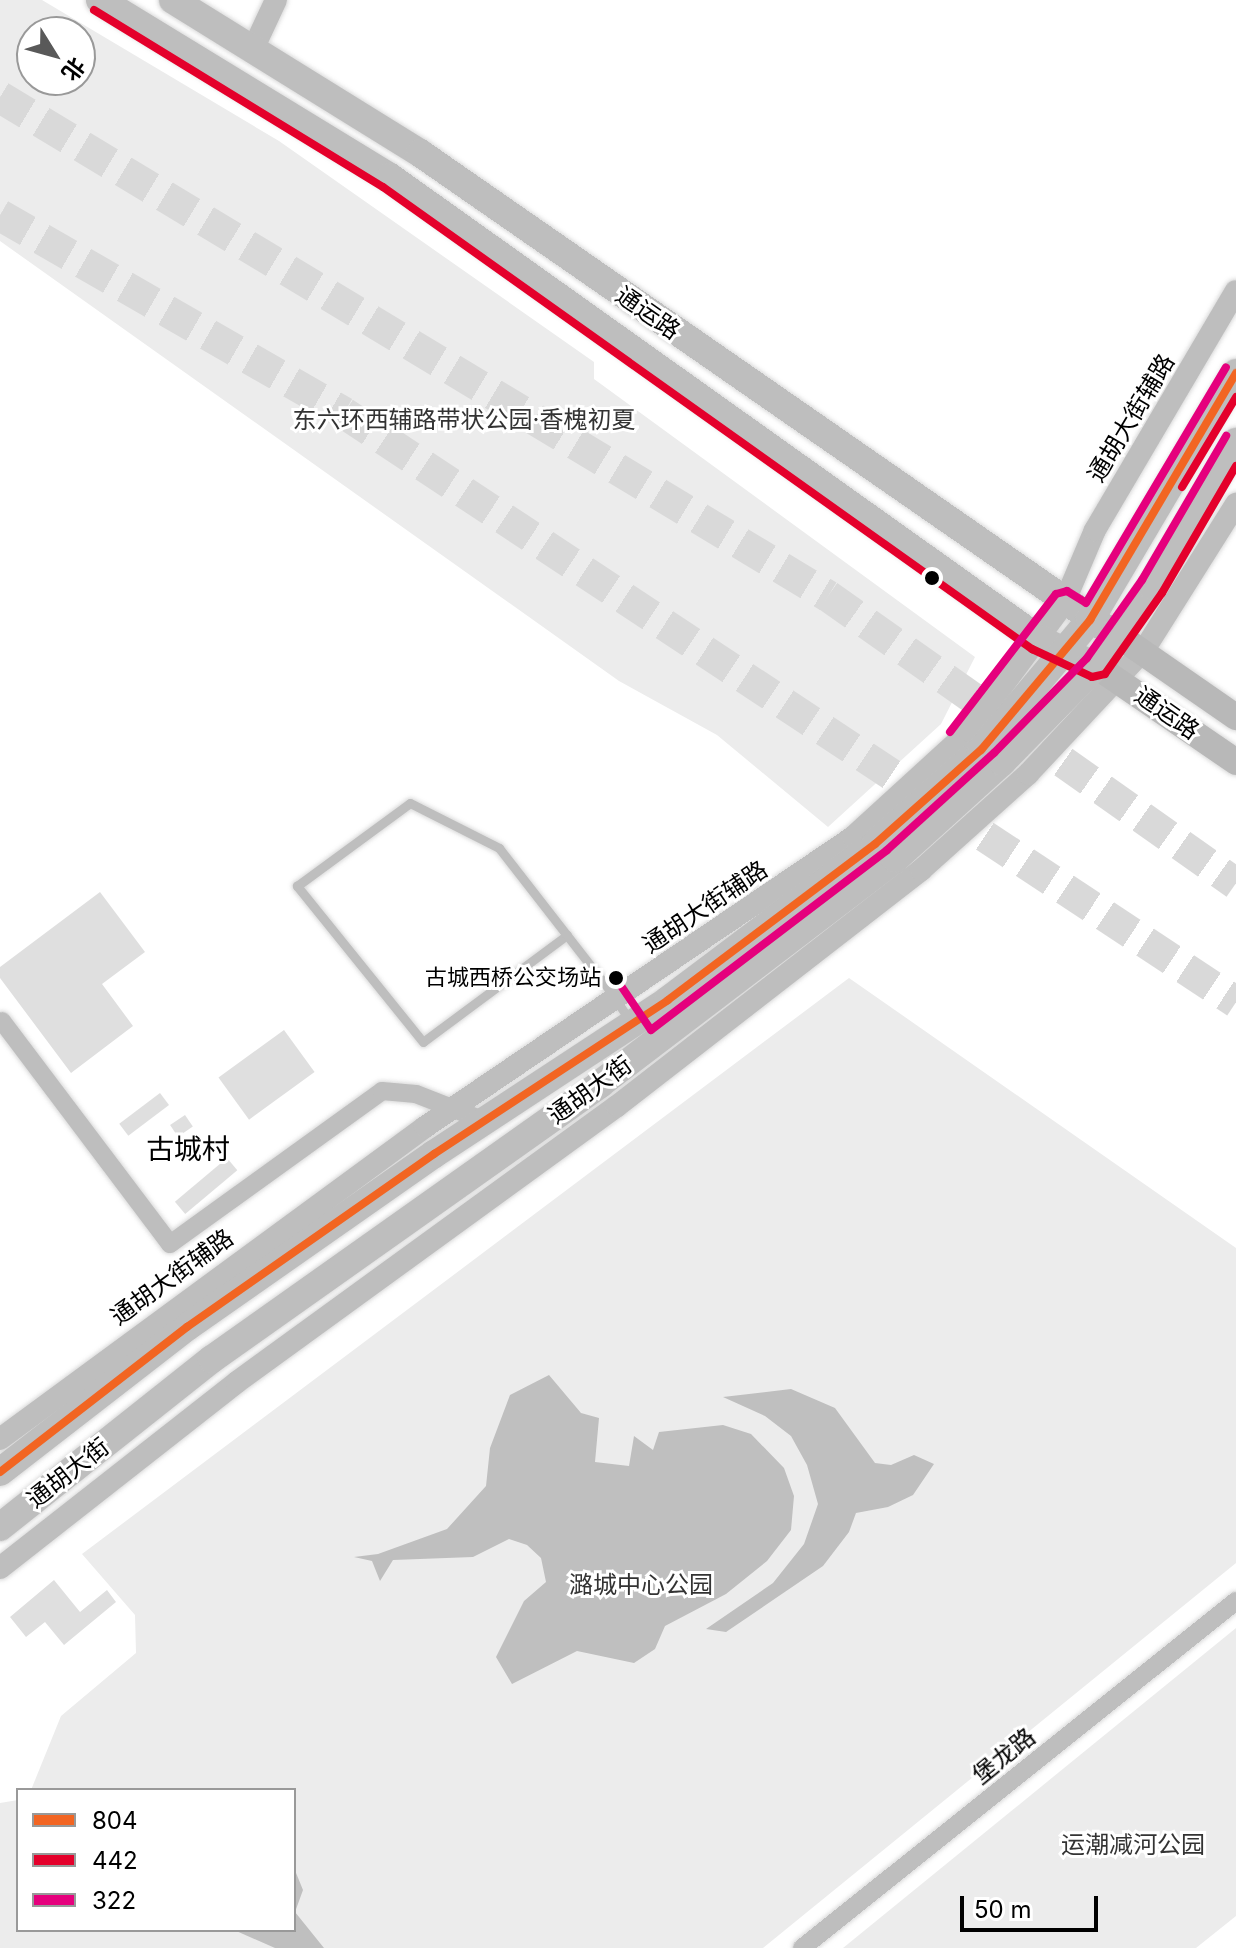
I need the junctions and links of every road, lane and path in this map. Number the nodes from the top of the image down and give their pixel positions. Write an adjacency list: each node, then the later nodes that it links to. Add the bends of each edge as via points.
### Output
1 (100, 0): 12 (main road, 通运路, via 390,177)
2 (173, 0): 4 (main road, 通运路)
3 (276, 0): 4 (street)
4 (254, 47): 9 (main road, 通运路, via 420,153)
5 (1236, 291): 9 (street, 通胡大街辅路, via 1095,530)
6 (1236, 373): 10 (main road, 通胡大街)
7 (1236, 442): 11 (main road, 通胡大街, via 1152,586)
8 (1236, 504): 13 (street)
9 (1064, 603): 10 (main road, 通运路); 12 (street, 通胡大街辅路)
10 (1090, 620): 11 (main road, 通运路); 14 (main road, 通胡大街)
11 (1116, 634): 13 (main road, 通运路); 15 (main road, 通胡大街)
12 (1039, 639): 14 (main road, 通运路); 19 (street, 通胡大街辅路, via 969,731 853,837)
13 (1144, 650): 15 (street); 16 (main road, 通运路)
14 (1066, 652): 15 (main road, 通运路); 21 (main road, 通胡大街, via 981,750)
15 (1106, 672): 17 (main road, 通运路); 21 (main road, 通胡大街, via 895,859)
16 (1236, 717)
17 (1236, 762)
18 (567, 935): 18 (lane, via 423,1042 297,886 410,803 499,848); 19 (lane)
19 (615, 999): 21 (lane); 22 (street, 通胡大街辅路)
20 (2, 1021): 22 (street, via 170,1244 382,1091)
21 (648, 1046): 23 (main road, 通胡大街); 26 (main road, 通胡大街, via 212,1359); 27 (street)
22 (456, 1106): 23 (street); 24 (street, 通胡大街辅路, via 175,1306)
23 (485, 1121): 25 (main road, 通胡大街, via 187,1327)
24 (0, 1439)
25 (0, 1472)
26 (0, 1527)
27 (0, 1568)
28 (1236, 1601): 29 (street, 堡龙路)
29 (802, 1948)

